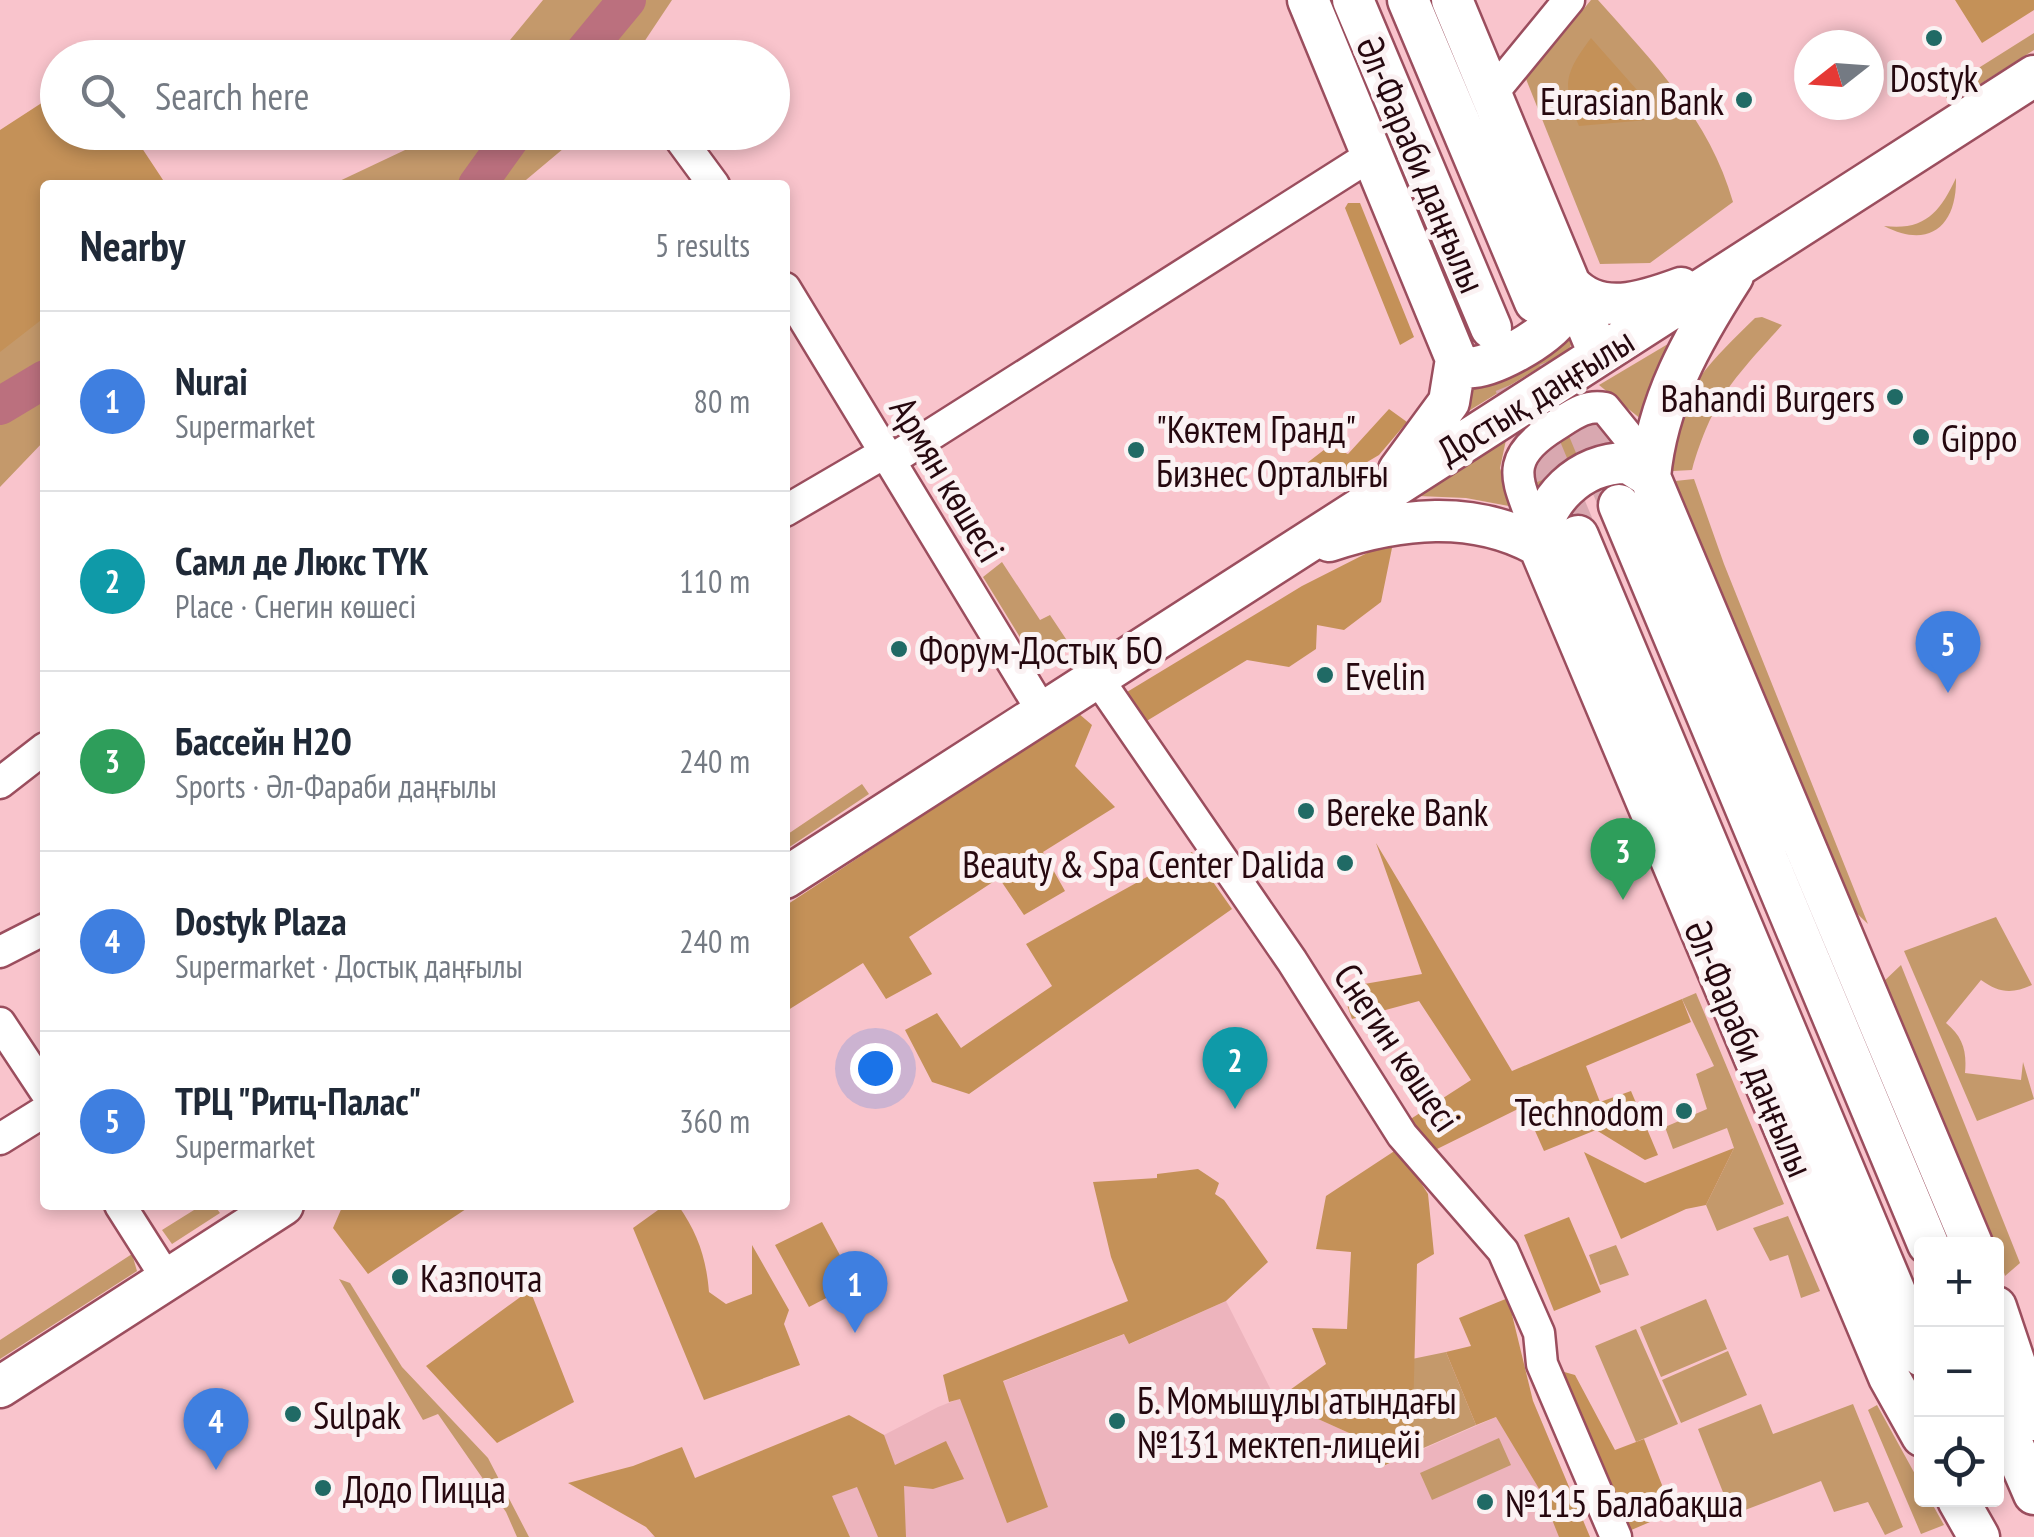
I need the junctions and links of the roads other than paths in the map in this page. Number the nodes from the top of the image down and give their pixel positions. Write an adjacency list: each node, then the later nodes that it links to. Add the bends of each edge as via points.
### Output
1 (1308, 0): 9 (main road)
2 (1353, 0): 14 (main road, Әл-Фараби даңғылы)
3 (1408, 0): 12 (main road, Әл-Фараби даңғылы)
4 (1452, 0): 7 (main road)
5 (1569, 0): 7 (street)
6 (2034, 76): 11 (main road, Достық даңғылы)
7 (1490, 95): 12 (main road)
8 (688, 150): 10 (street)
9 (1373, 154): 16 (main road); 17 (street)
10 (710, 180)
11 (1741, 264): 12 (main road, via 1620,304); 15 (main road, Достық даңғылы); 18 (main road, via 1682,363 1657,428)
12 (1552, 293): 15 (main road); 16 (main road, via 1560,317 1552,327 1488,367 1464,367)
13 (790, 296): 17 (street, Армян көшесі)
14 (1491, 328)
15 (1599, 354): 19 (main road, Достық даңғылы)
16 (1456, 359): 19 (main road, via 1449,402)
17 (888, 456): 21 (street); 26 (street, Армян көшесі)
18 (1650, 478): 23 (main road, via 1621,462 1582,476 1547,508); 23 (street, via 1615,416 1594,406 1570,417 1530,442 1518,462); 39 (main road)
19 (1377, 496): 24 (main road, Достық даңғылы)
20 (1619, 505): 38 (main road)
21 (790, 508)
22 (1578, 536): 42 (main road, Әл-Фараби даңғылы)
23 (1538, 546): 24 (main road, via 1491,525 1419,521 1336,539); 46 (main road, Әл-Фараби даңғылы, via 1888,1377)
24 (1274, 562): 25 (main road, Достық даңғылы)
25 (1096, 676): 26 (main road, Достық даңғылы); 50 (street, Снегин көшесі, via 1402,1135 1504,1251 1538,1333 1542,1364)
26 (1042, 711): 29 (main road, Достық даңғылы)
27 (40, 752): 28 (street)
28 (0, 783)
29 (790, 875)
30 (40, 932): 31 (street)
31 (0, 952)
32 (0, 1023): 33 (street)
33 (40, 1084)
34 (40, 1114): 35 (street)
35 (0, 1139)
36 (123, 1210): 40 (street)
37 (275, 1210): 40 (main road)
38 (1925, 1237)
39 (1969, 1237)
40 (167, 1280): 43 (main road)
41 (2003, 1327): 45 (main road)
42 (1914, 1337)
43 (0, 1387)
44 (2001, 1417): 47 (main road)
45 (2034, 1420)
46 (1914, 1422)
47 (2034, 1494)
48 (1962, 1507): 51 (main road)
49 (1987, 1507): 52 (main road)
50 (1616, 1537)
51 (1979, 1537)
52 (2000, 1537)

